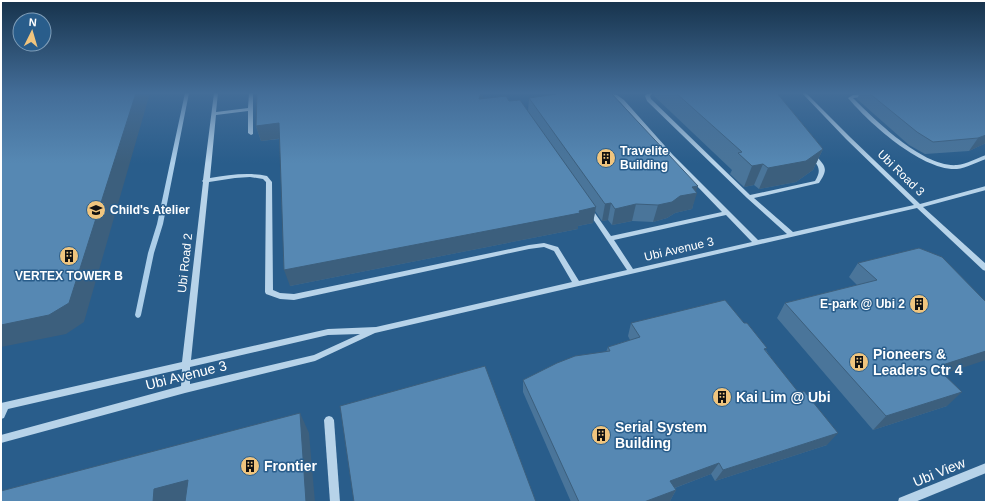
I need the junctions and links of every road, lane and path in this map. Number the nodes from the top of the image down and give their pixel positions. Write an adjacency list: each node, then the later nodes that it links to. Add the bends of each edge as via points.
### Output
1 (213, 116): 10 (street, Ubi Road 2)
2 (251, 116): 7 (street)
3 (636, 116): 15 (street)
4 (666, 116): 12 (street)
5 (827, 116): 13 (street, Ubi Road 3)
6 (870, 116): 9 (street, via 918,156 931,162 956,167)
7 (251, 133)
8 (808, 148): 12 (street, via 822,167 822,174 817,182)
9 (986, 157)
10 (205, 182): 21 (street, via 256,175 265,177 269,182 269,292 280,296 294,297 544,245 556,249); 23 (street, Ubi Road 2)
11 (986, 188): 13 (street, Ubi Avenue 3)
12 (749, 197): 16 (street)
13 (919, 206): 16 (street, Ubi Avenue 3); 19 (street, Ubi Road 3)
14 (588, 207): 17 (street)
15 (727, 213): 17 (street); 18 (street)
16 (791, 234): 18 (street, Ubi Avenue 3)
17 (609, 239): 20 (street)
18 (756, 243): 20 (street, Ubi Avenue 3)
19 (986, 268)
20 (632, 272): 21 (street, Ubi Avenue 3)
21 (577, 284): 22 (street, Ubi Avenue 3)
22 (376, 330): 23 (street, Ubi Avenue 3, via 328,332); 24 (street, Ubi Avenue 3, via 315,358)
23 (186, 364): 24 (street, Ubi Road 2); 25 (street, Ubi Avenue 3)
24 (185, 389): 27 (street, Ubi Avenue 3)
25 (2, 410)
26 (328, 420): 29 (street)
27 (1, 440)
28 (986, 468): 30 (street, Ubi View)
29 (335, 502)
30 (903, 502)

